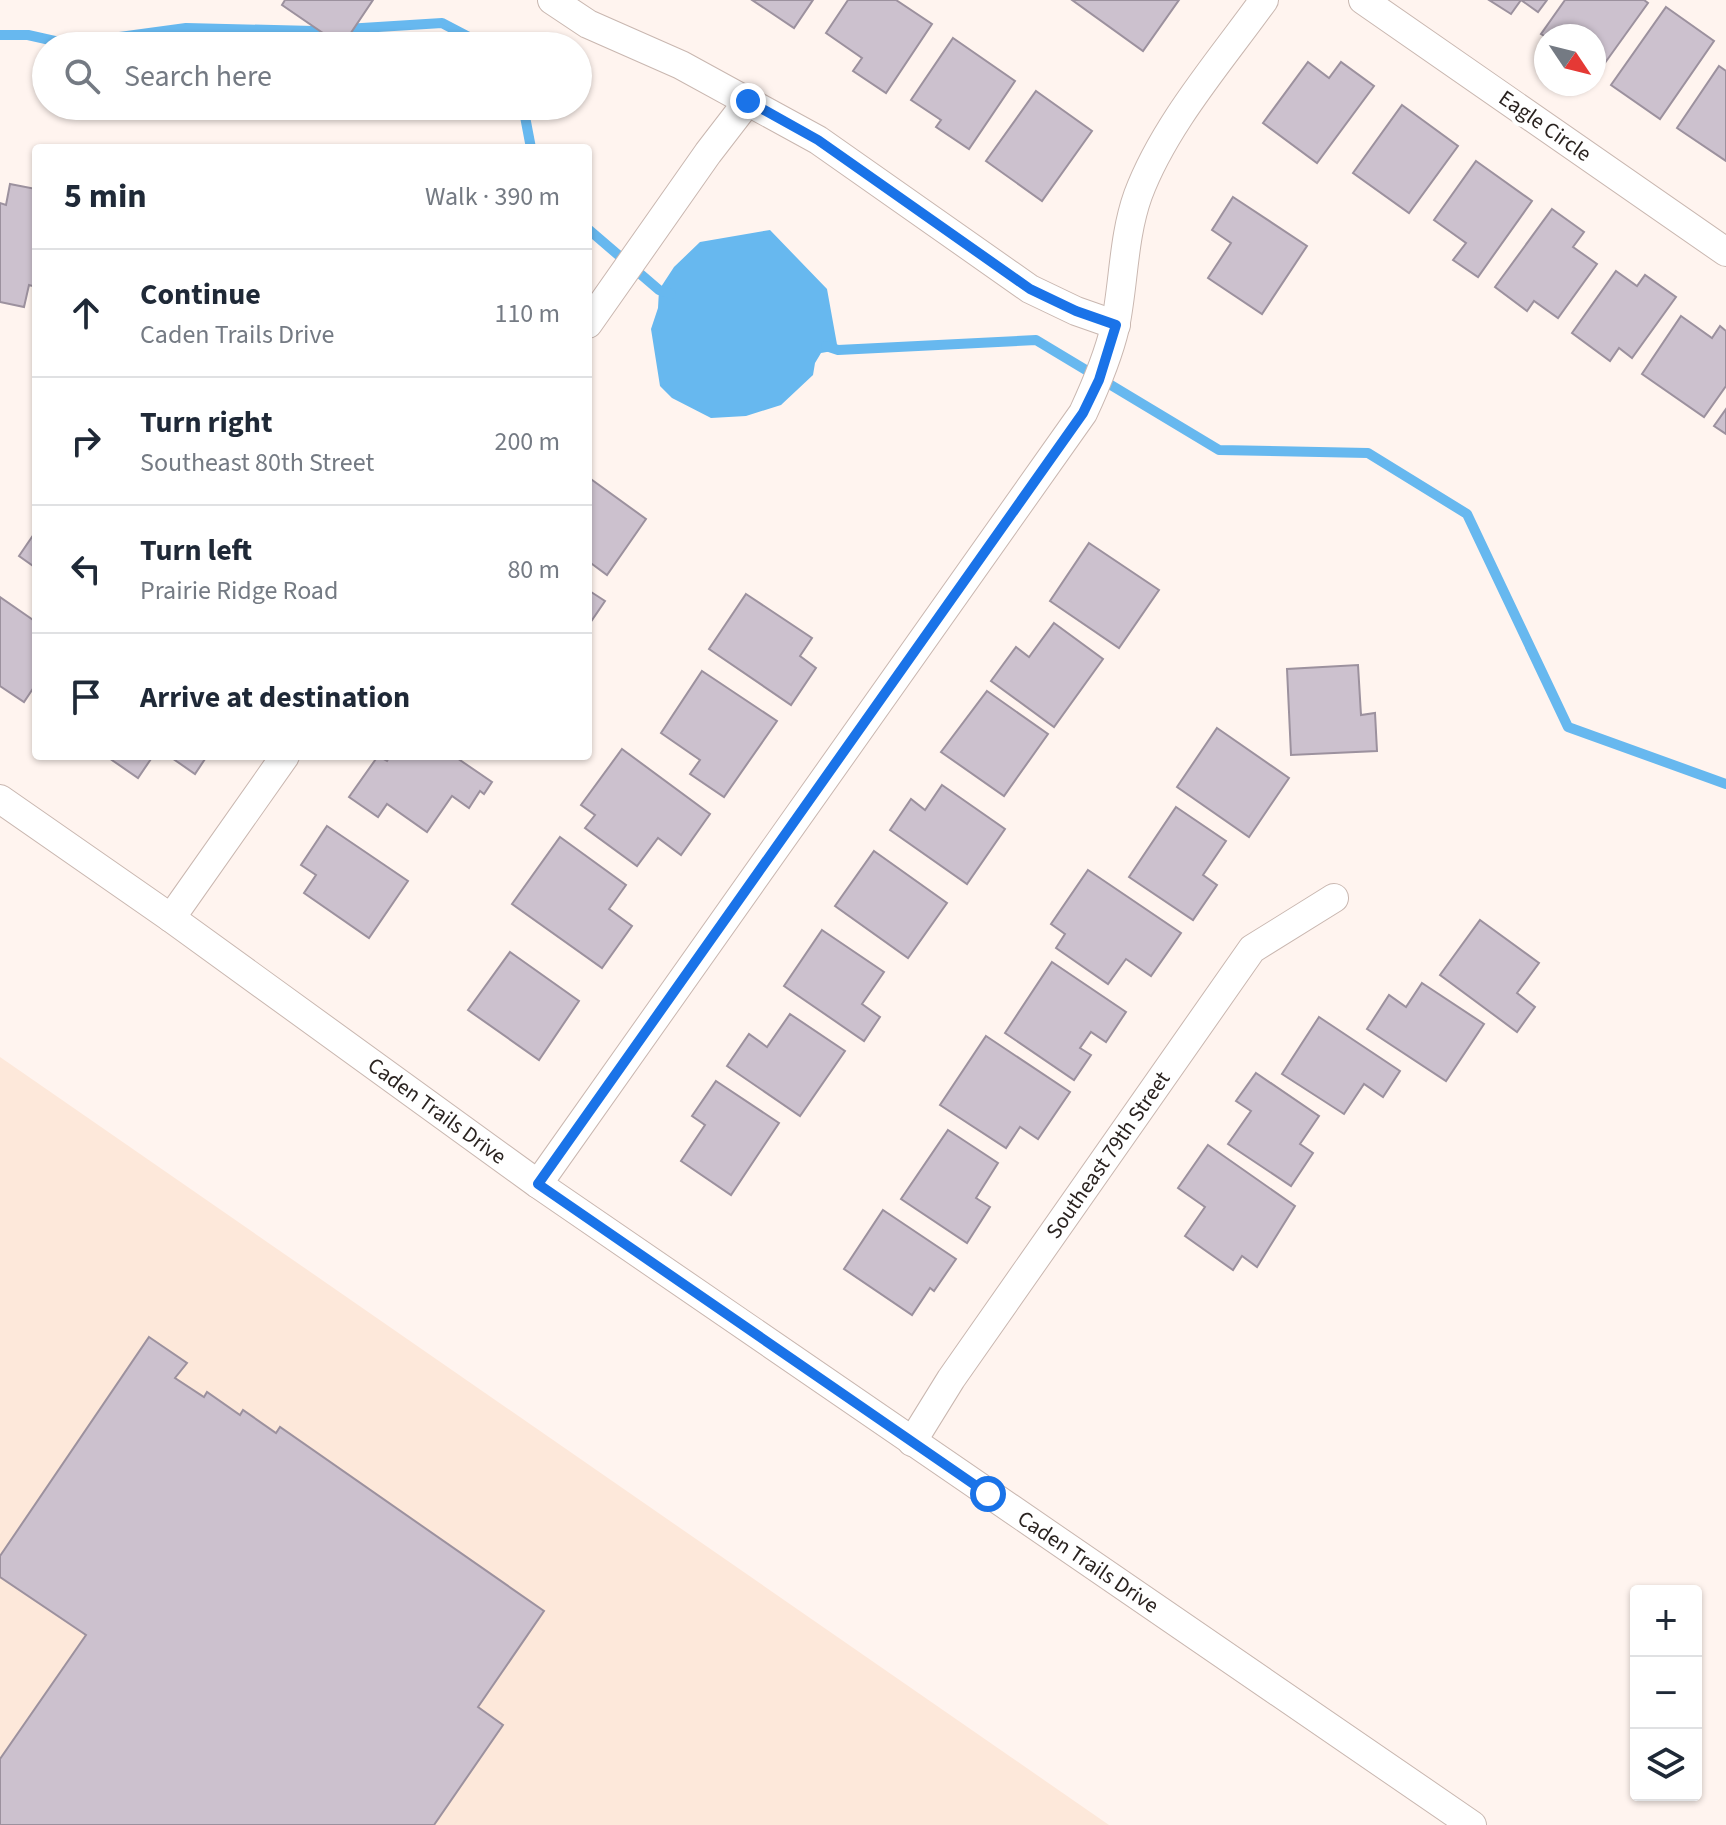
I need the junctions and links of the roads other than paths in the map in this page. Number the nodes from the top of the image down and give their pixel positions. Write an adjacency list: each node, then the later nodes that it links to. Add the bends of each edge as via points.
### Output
1 (552, 0): 4 (street, via 588,24)
2 (1264, 0): 7 (street, via 1161,147 1138,195)
3 (1363, 0): 5 (street, Eagle Circle)
4 (748, 101): 6 (street); 7 (street, via 818,140 1030,289)
5 (1726, 252)
6 (592, 318)
7 (1116, 325): 12 (street, via 1083,413)
8 (282, 760): 11 (street)
9 (0, 799): 11 (street, Caden Trails Drive)
10 (1334, 898): 13 (street, Southeast 79th Street, via 1252,949)
11 (171, 918): 12 (street, Caden Trails Drive)
12 (538, 1184): 13 (street, Caden Trails Drive)
13 (912, 1442): 14 (street, Caden Trails Drive)
14 (1472, 1825)

